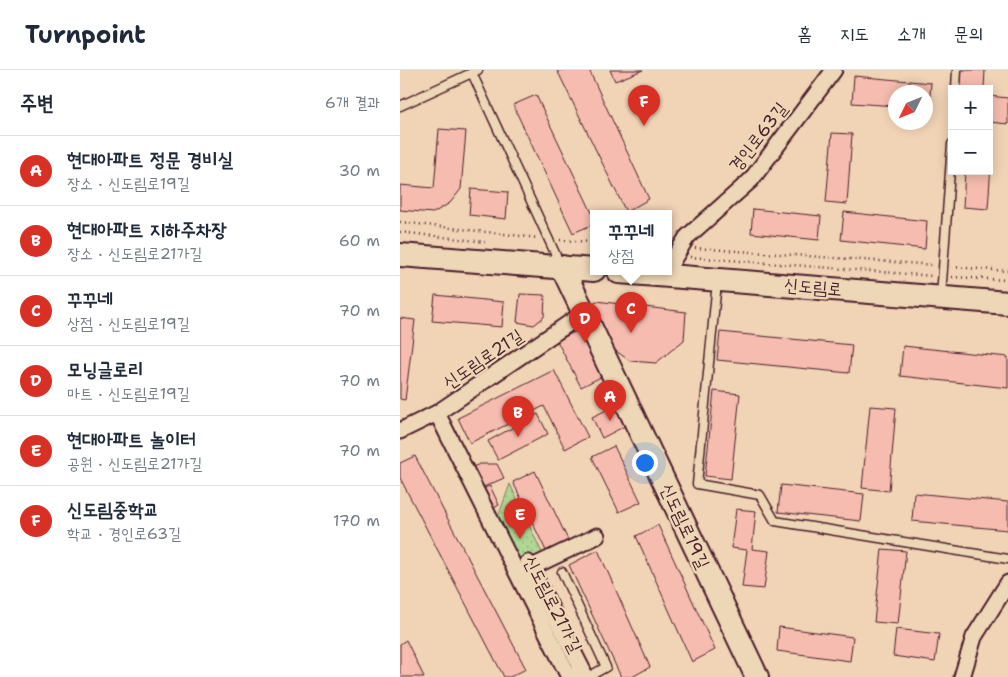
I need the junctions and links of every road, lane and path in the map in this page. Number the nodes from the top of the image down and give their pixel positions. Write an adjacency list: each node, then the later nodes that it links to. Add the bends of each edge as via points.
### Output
1 (834, 70): 11 (street, 경인로63길, via 751,180 687,237)
2 (957, 70): 4 (lane)
3 (475, 71): 5 (lane); 8 (lane)
4 (956, 85)
5 (400, 106)
6 (950, 175): 15 (lane)
7 (400, 222): 8 (path)
8 (549, 239): 9 (path); 16 (lane)
9 (590, 242)
10 (400, 255): 16 (street)
11 (672, 262)
12 (672, 264): 15 (path)
13 (672, 264): 19 (street, 신도림로)
14 (672, 264): 21 (path)
15 (943, 266): 18 (path); 21 (lane)
16 (562, 267): 17 (street); 23 (street, 신도림로19길)
17 (590, 270)
18 (1008, 271)
19 (717, 280): 21 (street, 신도림로); 27 (lane, via 697,484 760,495 775,521)
20 (1008, 280): 21 (path)
21 (942, 287): 22 (street, 신도림로)
22 (1008, 303)
23 (584, 313): 24 (street, 신도림로21길); 32 (street, 신도림로19길)
24 (437, 413): 25 (street, 신도림로21길); 30 (street, 신도림로21가길)
25 (400, 430)
26 (597, 536): 30 (street, via 538,564 530,568 528,563 532,571 536,580 544,596 583,671)
27 (1008, 559)
28 (562, 572): 31 (lane, via 606,667)
29 (1008, 584): 33 (street, via 974,637)
30 (570, 677)
31 (588, 677)
32 (757, 677)
33 (962, 677)

